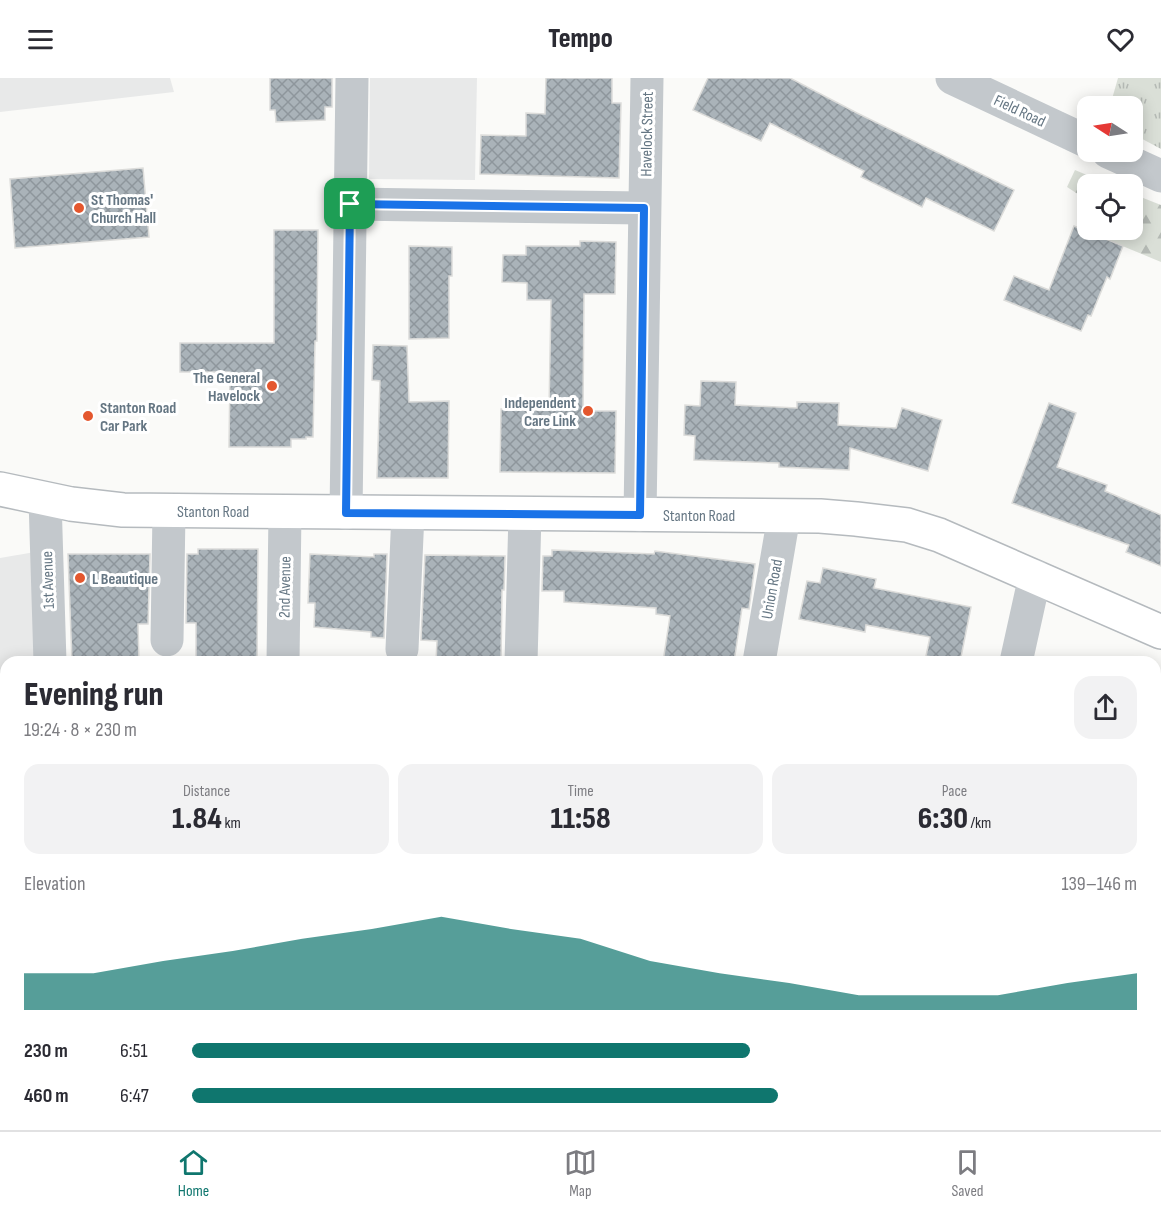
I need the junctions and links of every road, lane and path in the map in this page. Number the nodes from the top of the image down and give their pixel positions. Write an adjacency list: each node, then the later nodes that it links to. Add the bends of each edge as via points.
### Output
1 (647, 78): 8 (street, Havelock Street)
2 (952, 78): 4 (street, Field Road)
3 (360, 91): 7 (street)
4 (1077, 137)
5 (1130, 162): 6 (street)
6 (1161, 176)
7 (350, 204): 8 (street); 13 (street)
8 (644, 208): 16 (street, Havelock Street)
9 (0, 489): 10 (main road, Stanton Road)
10 (45, 499): 11 (main road, Stanton Road, via 98,508); 22 (street, 1st Avenue)
11 (169, 511): 12 (main road, Stanton Road); 20 (street)
12 (285, 512): 13 (main road, Stanton Road); 23 (street, 2nd Avenue)
13 (346, 513): 14 (main road, Stanton Road)
14 (408, 513): 15 (main road, Stanton Road); 21 (street)
15 (525, 514): 16 (main road, Stanton Road); 24 (street)
16 (640, 515): 17 (main road, Stanton Road)
17 (784, 516): 18 (main road, Stanton Road, via 907,525); 25 (street, Union Road)
18 (1035, 576): 19 (main road, Stanton Road); 26 (street)
19 (1161, 632)
20 (167, 640)
21 (402, 649)
22 (50, 656)
23 (283, 656)
24 (521, 656)
25 (760, 656)
26 (1017, 656)

